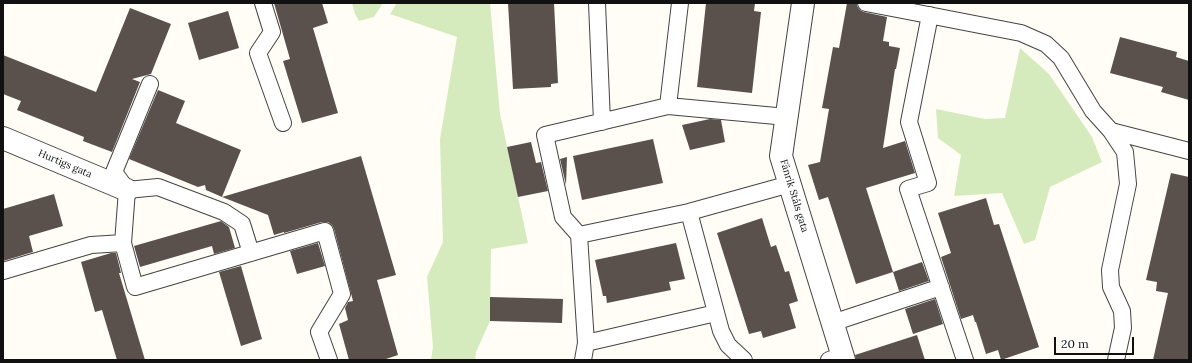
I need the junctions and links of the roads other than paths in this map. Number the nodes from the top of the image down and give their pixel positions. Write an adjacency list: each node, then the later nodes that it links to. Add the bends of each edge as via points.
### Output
1 (263, 3): 11 (lane, via 272,32 258,53)
2 (596, 3): 10 (lane)
3 (680, 3): 8 (lane)
4 (803, 3): 9 (street, Fänrik Ståls gata)
5 (866, 3): 6 (lane)
6 (930, 15): 12 (lane, via 1021,33 1046,44 1061,58 1093,111); 22 (lane, via 909,122 928,183 908,189)
7 (150, 84): 16 (lane, via 114,172)
8 (668, 106): 9 (lane); 10 (lane)
9 (787, 117): 15 (street, Fänrik Ståls gata, via 781,156)
10 (602, 122): 18 (lane, via 545,135 563,218)
11 (283, 123)
12 (1111, 131): 14 (lane); 31 (lane, via 1125,152 1128,184 1110,270 1111,287 1122,311 1123,328)
13 (3, 138): 16 (street, Hurtigs gata)
14 (1189, 151)
15 (790, 184): 17 (lane); 24 (street, Fänrik Ståls gata)
16 (127, 190): 19 (lane); 20 (lane, via 158,187 224,212 242,224)
17 (688, 212): 18 (lane); 23 (lane)
18 (579, 235): 25 (lane)
19 (122, 243): 20 (lane, via 135,287); 21 (lane, via 91,245)
20 (251, 253): 27 (lane, via 325,231 342,294 319,332)
21 (3, 272)
22 (941, 287): 24 (lane); 30 (lane)
23 (716, 313): 25 (lane); 29 (lane, via 728,345)
24 (832, 323): 26 (street, Fänrik Ståls gata)
25 (586, 343): 28 (lane)
26 (838, 359)
27 (329, 360)
28 (583, 360)
29 (744, 360)
30 (965, 360)
31 (1116, 360)

